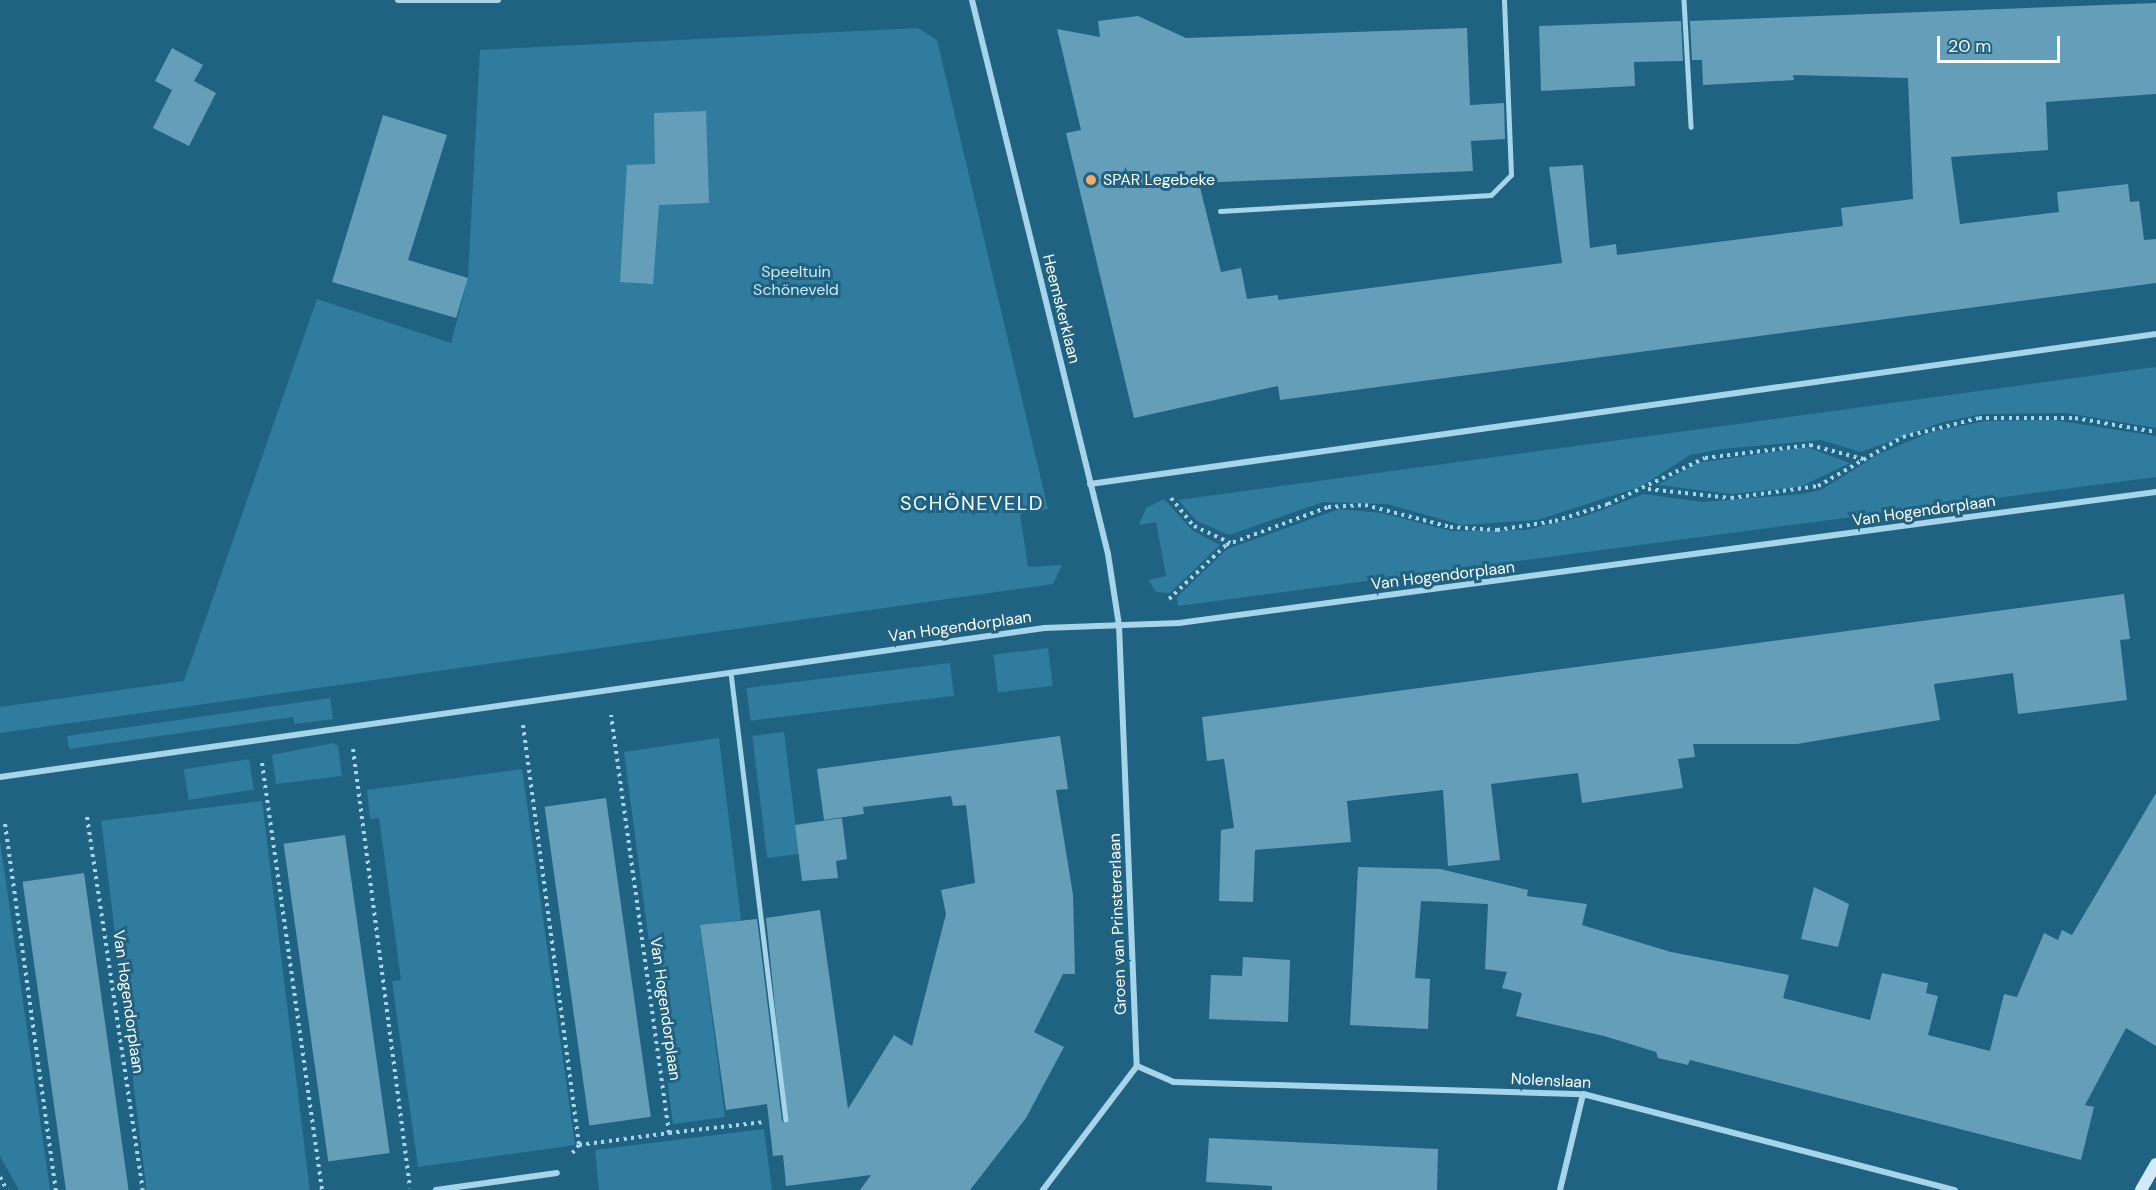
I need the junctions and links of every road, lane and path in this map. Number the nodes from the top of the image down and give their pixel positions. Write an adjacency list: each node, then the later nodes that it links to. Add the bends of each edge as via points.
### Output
1 (398, 0): 6 (street)
2 (498, 0): 6 (street)
3 (972, 0): 13 (street, Heemskerklaan)
4 (1504, 0): 8 (lane, via 1511,175 1491,195)
5 (1684, 0): 7 (lane)
6 (410, 1)
7 (1691, 127)
8 (1220, 211)
9 (2156, 334): 12 (street)
10 (2156, 432): 11 (path, via 2074,418 1978,418 1903,437)
11 (1863, 459): 14 (path, via 1818,486 1786,492 1721,498); 14 (path, via 1810,445 1770,448 1705,458)
12 (1152, 475): 13 (street); 16 (path, via 1194,526)
13 (1090, 484): 18 (street, Heemskerklaan)
14 (1647, 489): 16 (path, via 1555,521 1497,530 1450,528 1365,505 1328,507)
15 (2156, 492): 17 (street, Van Hogendorplaan, via 1719,554)
16 (1230, 543): 17 (path)
17 (1143, 624): 18 (street, Van Hogendorplaan)
18 (1119, 625): 19 (street, Van Hogendorplaan, via 1044,628); 27 (street, Groen van Prinstererlaan)
19 (731, 673): 20 (street, Van Hogendorplaan); 29 (lane)
20 (607, 691): 21 (street, Van Hogendorplaan); 30 (path, Van Hogendorplaan)
21 (520, 704): 22 (street, Van Hogendorplaan); 31 (path)
22 (350, 728): 23 (street, Van Hogendorplaan); 39 (path)
23 (260, 741): 24 (street, Van Hogendorplaan); 38 (path)
24 (0, 777)
25 (87, 817): 37 (path, Van Hogendorplaan)
26 (6, 824): 36 (path)
27 (1137, 1066): 28 (street, Nolenslaan, via 1174,1082); 41 (street)
28 (1583, 1094): 42 (street); 43 (street, Nolenslaan)
29 (786, 1120): 30 (path)
30 (669, 1134): 31 (path)
31 (579, 1144): 33 (path)
32 (2156, 1164): 44 (street)
33 (557, 1173): 40 (street)
34 (0, 1177): 35 (path)
35 (7, 1190)
36 (56, 1190)
37 (142, 1190)
38 (322, 1190)
39 (411, 1190)
40 (436, 1190)
41 (1043, 1190)
42 (1560, 1190)
43 (1955, 1190)
44 (2141, 1190)

